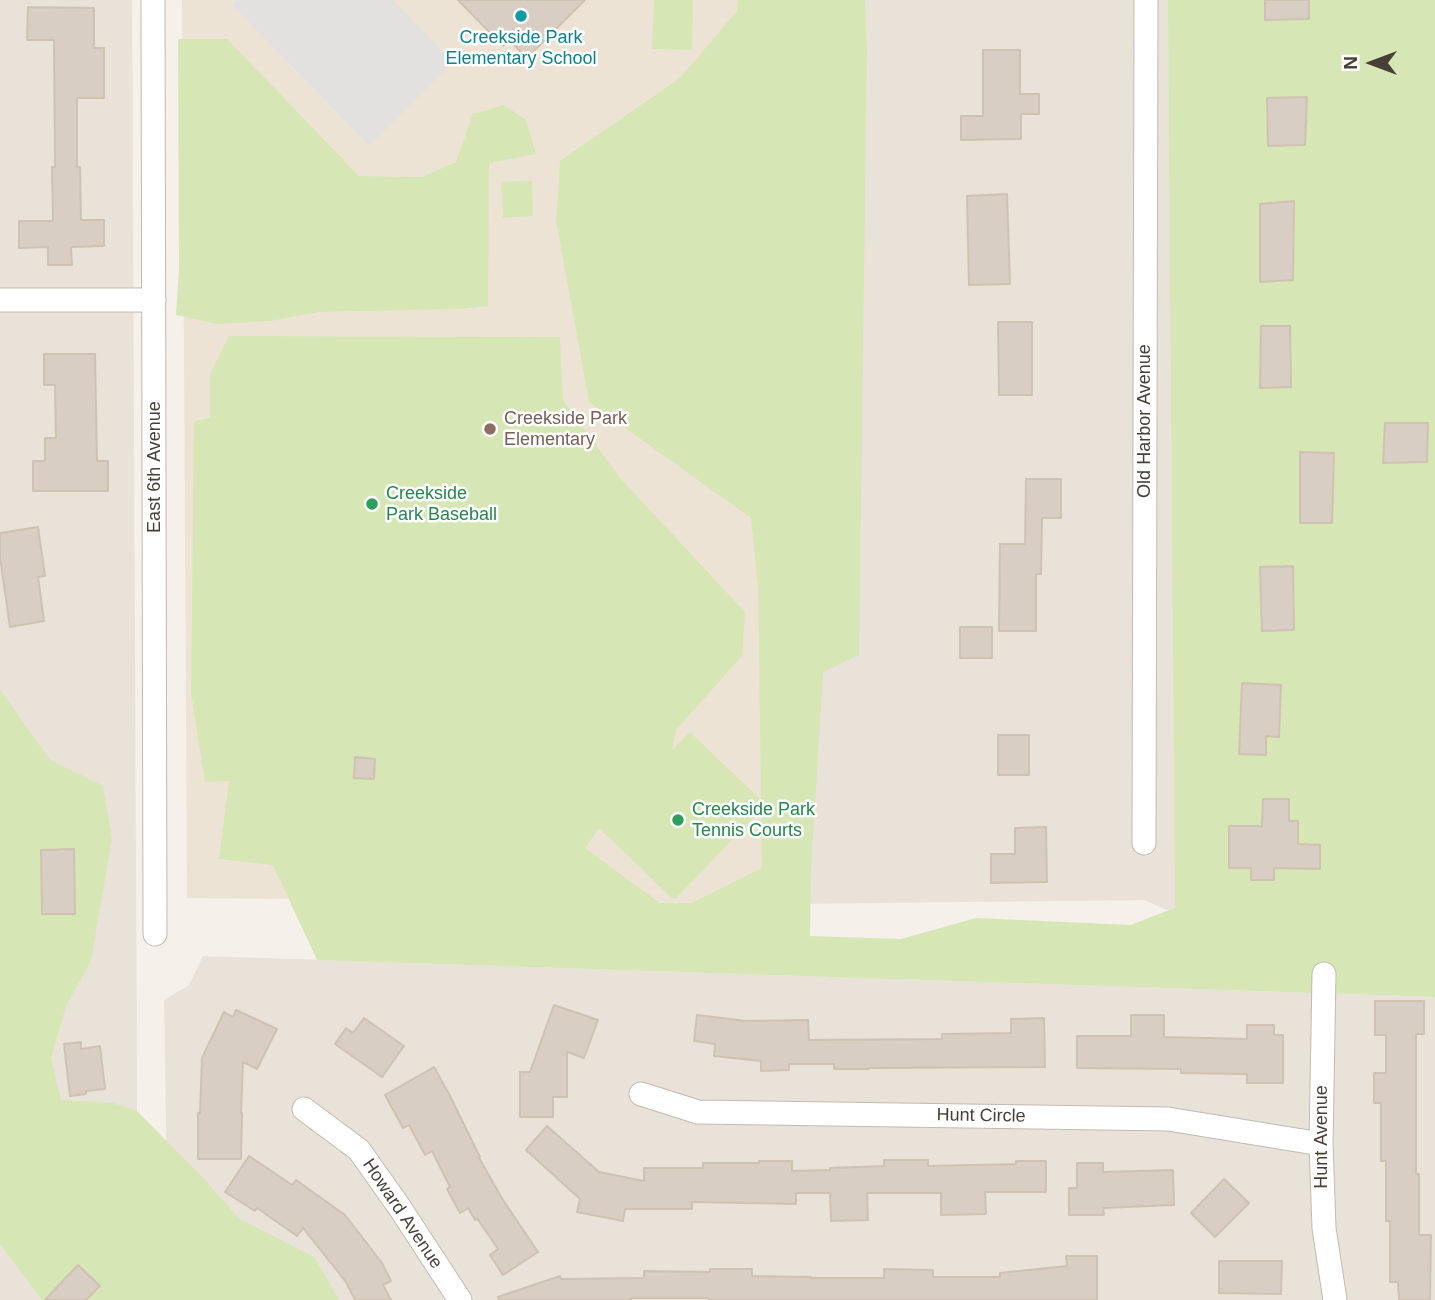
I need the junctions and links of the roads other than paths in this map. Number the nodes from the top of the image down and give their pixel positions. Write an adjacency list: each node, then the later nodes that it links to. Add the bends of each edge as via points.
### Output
1 (153, 0): 4 (street, East 6th Avenue)
2 (1146, 0): 5 (street, Old Harbor Avenue)
3 (0, 300): 4 (street)
4 (154, 300): 6 (street, East 6th Avenue)
5 (1144, 843)
6 (155, 934)
7 (1324, 974): 10 (street, Hunt Avenue)
8 (641, 1094): 10 (street, Hunt Circle, via 698,1112 1168,1119)
9 (304, 1109): 11 (street, Howard Avenue, via 359,1150)
10 (1321, 1144): 12 (street, Hunt Avenue, via 1324,1228)
11 (460, 1300)
12 (1335, 1300)

